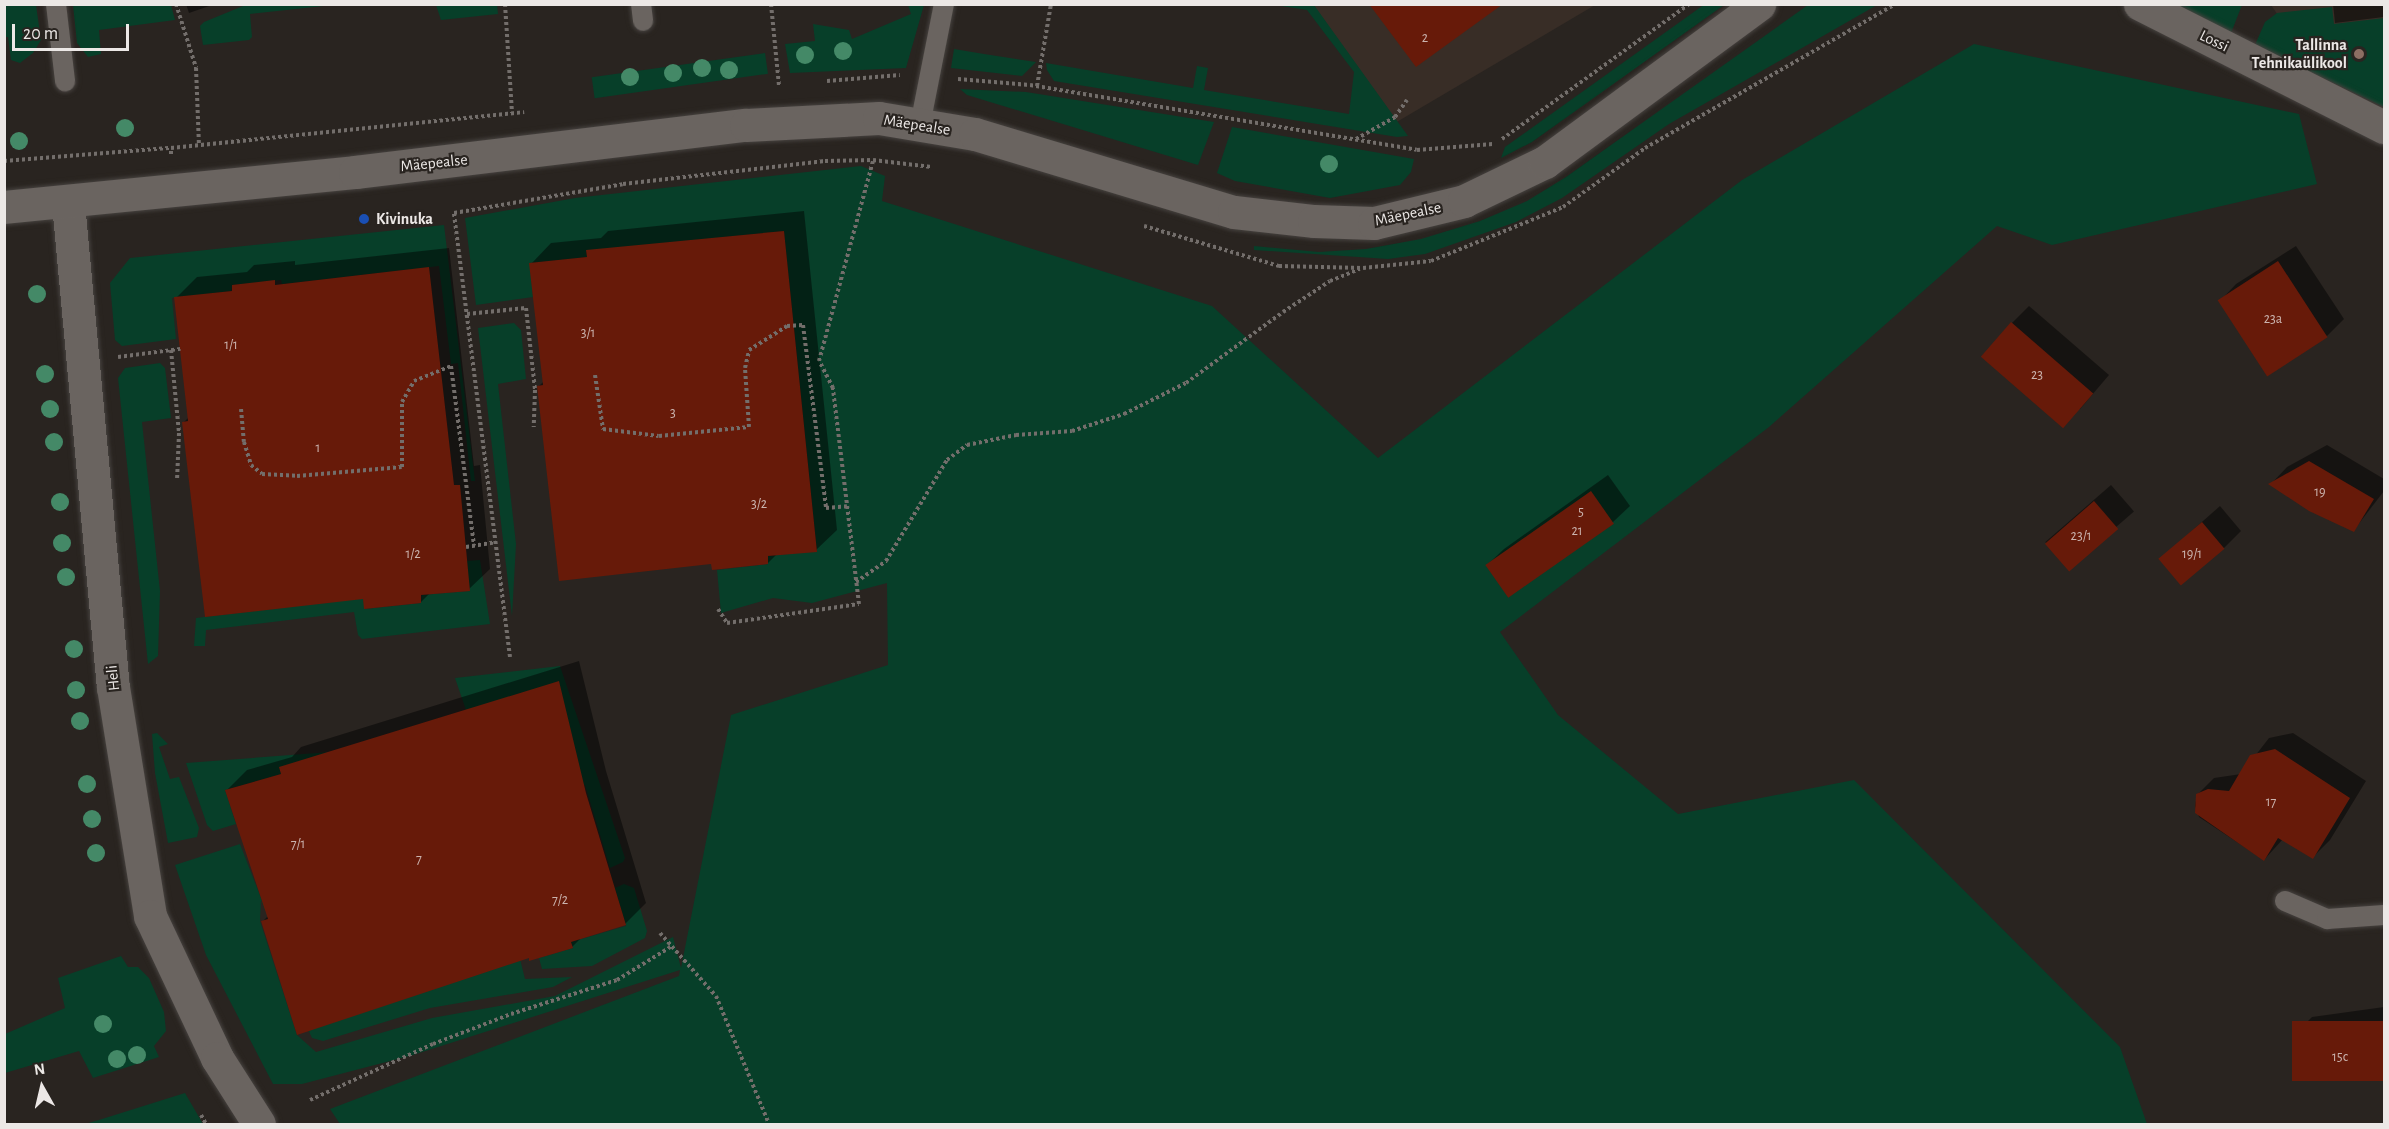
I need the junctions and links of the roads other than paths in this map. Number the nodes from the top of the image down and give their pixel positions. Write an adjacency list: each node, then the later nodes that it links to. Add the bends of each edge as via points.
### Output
1 (56, 4): 5 (lane)
2 (944, 4): 6 (lane)
3 (1759, 4): 6 (street, Mäepealse, via 1545,162 1464,201 1374,223 1234,212 975,134)
4 (2140, 4): 7 (street, Lossi)
5 (65, 81)
6 (920, 125): 8 (street, Mäepealse, via 879,118 746,125)
7 (2385, 127)
8 (68, 203): 9 (street, Mäepealse); 12 (street, Heli, via 113,687 150,916 217,1058)
9 (4, 207)
10 (2285, 901): 11 (lane, via 2327,919)
11 (2385, 915)
12 (260, 1125)

